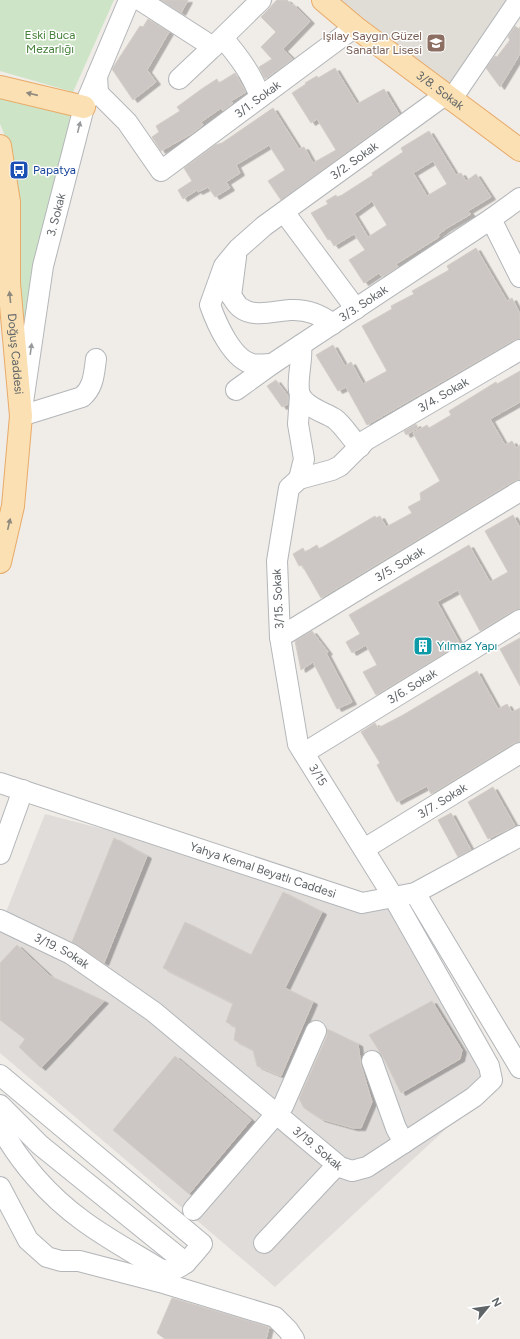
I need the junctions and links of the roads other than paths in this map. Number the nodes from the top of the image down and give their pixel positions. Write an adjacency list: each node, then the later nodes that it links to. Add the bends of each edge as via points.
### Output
1 (130, 0): 12 (street, 3. Sokak, via 97,76)
2 (140, 0): 7 (street)
3 (261, 0): 7 (street)
4 (323, 0): 6 (main road, 3/8. Sokak)
5 (520, 0): 11 (street, 3/2. Sokak)
6 (354, 27): 10 (street, 3/1. Sokak); 11 (main road, 3/8. Sokak)
7 (218, 43): 8 (street); 10 (street, via 236,53 248,70)
8 (179, 79)
9 (0, 87): 12 (main road, one-way to 9)
10 (260, 97): 12 (street, 3/1. Sokak, via 161,171 127,122)
11 (448, 97): 14 (main road, 3/8. Sokak); 17 (street, 3/2. Sokak)
12 (92, 101): 15 (street); 29 (street, 3. Sokak, one-way to 12, via 43,266)
13 (0, 146): 29 (main road, Doğuş Caddesi, one-way to 13, via 9,283 9,202)
14 (520, 150)
15 (84, 160)
16 (520, 198): 18 (street, 3/3. Sokak)
17 (284, 212): 19 (street, 3/2. Sokak); 21 (street)
18 (491, 219): 20 (street); 21 (street, 3/3. Sokak)
19 (238, 249): 22 (street, via 232,296 240,308 252,312 272,313 307,311 324,316); 26 (street, 3/2. Sokak, via 224,266 210,305 220,331 236,353 251,364)
20 (520, 277)
21 (356, 309): 22 (street, 3/3. Sokak)
22 (333, 324): 23 (street, 3/3. Sokak)
23 (301, 345): 26 (street, 3/3. Sokak); 28 (street, via 298,390)
24 (520, 350): 30 (street, 3/4. Sokak)
25 (96, 359): 29 (street, via 91,386 82,397)
26 (272, 364): 27 (street, 3/3. Sokak)
27 (236, 390)
28 (300, 396): 30 (street, via 335,420); 31 (street, via 298,424 304,459)
29 (21, 416): 33 (main road, Doğuş Caddesi, one-way to 29, via 13,506)
30 (363, 444): 31 (street, 3/4. Sokak, via 340,466)
31 (299, 479): 35 (street, 3/15. Sokak, via 289,488 276,561)
32 (520, 492): 35 (street, 3/5. Sokak)
33 (0, 562)
34 (520, 620): 36 (street, 3/6. Sokak)
35 (280, 637): 36 (street, 3/15, via 298,744)
36 (304, 753): 41 (street, 3/15)
37 (520, 753): 41 (street, 3/7. Sokak)
38 (0, 783): 39 (street, Yahya Kemal Beyatlı Caddesi)
39 (23, 790): 42 (street); 44 (street, Yahya Kemal Beyatlı Caddesi, via 362,903)
40 (520, 836): 43 (street, Yahya Kemal Beyatlı Caddesi)
41 (364, 849): 44 (street, 3/15)
42 (0, 854)
43 (415, 893): 44 (street, Yahya Kemal Beyatlı Caddesi); 48 (street)
44 (394, 898): 53 (street, 3/19. Sokak, via 489,1066 492,1080 474,1097)
45 (0, 920): 51 (street, 3/19. Sokak, via 72,954 154,1012)
46 (316, 1031): 51 (street)
47 (372, 1061): 53 (street)
48 (520, 1068)
49 (0, 1075): 58 (street, via 202,1244)
50 (0, 1105): 58 (street, via 40,1145)
51 (277, 1115): 54 (street, 3/19. Sokak); 56 (street)
52 (0, 1126): 58 (street, via 50,1193 82,1220 160,1269 172,1270)
53 (404, 1143): 54 (street, 3/19. Sokak, via 367,1167 352,1171)
54 (337, 1165): 57 (street)
55 (0, 1187): 59 (street, via 28,1240 47,1257 61,1261 79,1260 275,1317)
56 (193, 1210)
57 (264, 1243)
58 (186, 1263)
59 (292, 1338)

